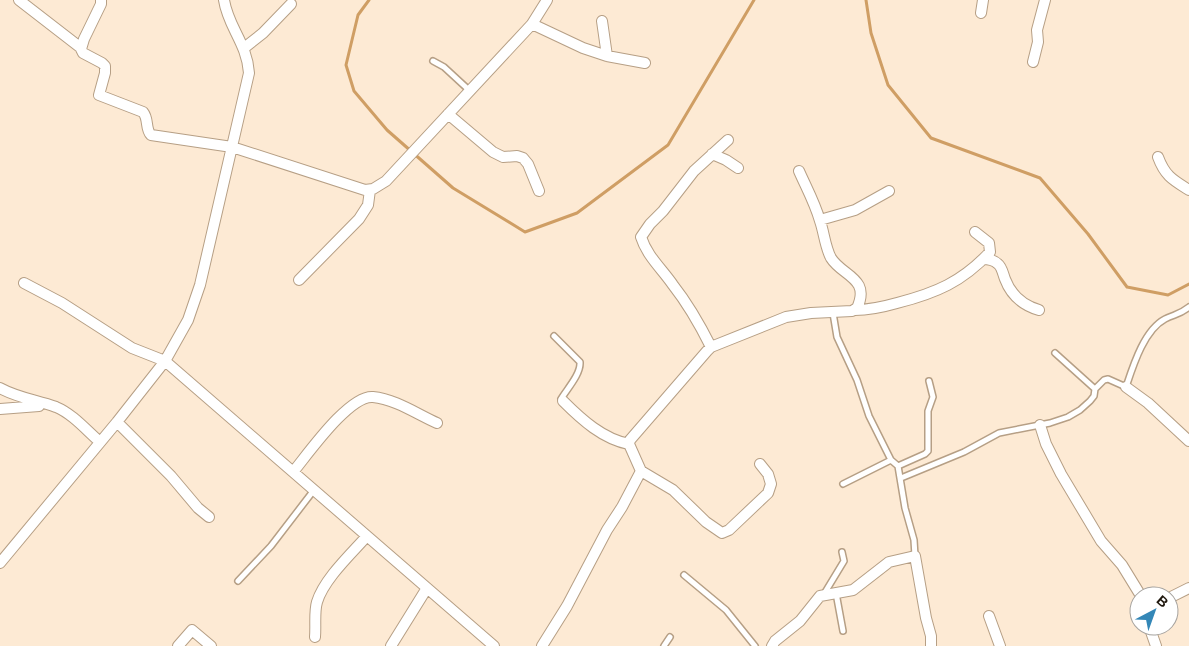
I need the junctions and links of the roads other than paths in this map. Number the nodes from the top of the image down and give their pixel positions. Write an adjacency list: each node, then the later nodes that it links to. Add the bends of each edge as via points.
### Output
1 (19, 0): 11 (street)
2 (101, 0): 11 (street)
3 (224, 0): 12 (street)
4 (547, 0): 10 (street)
5 (983, 0): 8 (street)
6 (1045, 0): 15 (street)
7 (291, 4): 12 (street, via 263,34)
8 (982, 13)
9 (602, 21): 13 (street)
10 (532, 24): 13 (street); 17 (street)
11 (81, 48): 20 (street, via 83,53 105,66 99,95 142,112 151,135)
12 (244, 48): 20 (street, via 249,73)
13 (608, 56): 16 (street)
14 (433, 60): 17 (lane)
15 (1033, 62)
16 (644, 63)
17 (470, 92): 18 (street)
18 (448, 114): 25 (street, via 396,171 380,186); 27 (street, via 493,152 503,157 523,158)
19 (728, 140): 21 (street)
20 (232, 147): 25 (street); 41 (street, via 196,299)
21 (712, 154): 23 (street); 39 (street, via 694,171 641,237 645,249 697,319)
22 (1158, 158): 26 (street, via 1163,169)
23 (738, 168)
24 (799, 170): 29 (street)
25 (370, 190): 32 (street, via 368,205 359,218)
26 (1189, 190)
27 (539, 191)
28 (889, 191): 29 (street, via 855,210)
29 (820, 220): 35 (street, via 831,258 858,284 859,304)
30 (975, 232): 31 (street, via 989,243 990,252)
31 (983, 258): 35 (street, via 947,286 923,296 868,310); 36 (street, via 998,264 1015,297)
32 (299, 280)
33 (24, 283): 41 (street, via 132,348)
34 (1189, 307): 43 (lane, via 1155,326 1139,351)
35 (855, 310): 37 (street)
36 (1039, 310)
37 (833, 313): 39 (street, via 786,317); 55 (lane, via 842,351)
38 (554, 336): 46 (lane, via 581,366 561,399)
39 (711, 347): 54 (street, via 632,436)
40 (1055, 354): 45 (lane)
41 (166, 361): 49 (street); 59 (street)
42 (929, 381): 57 (lane, via 932,397 928,411 928,451)
43 (1126, 387): 45 (lane, via 1104,380); 52 (street)
44 (0, 388): 47 (street)
45 (1095, 389): 51 (lane, via 1094,396 1080,410 1068,417)
46 (563, 402): 54 (street, via 599,432)
47 (46, 405): 48 (street); 53 (street, via 67,413)
48 (0, 409)
49 (117, 422): 53 (street); 63 (street)
50 (437, 423): 59 (street, via 394,403 366,397 344,411)
51 (1040, 424): 60 (lane, via 999,433 964,452); 70 (street, via 1061,474 1101,540)
52 (1189, 441)
53 (100, 442): 67 (street)
54 (629, 444): 58 (street)
55 (891, 460): 57 (lane); 61 (lane)
56 (760, 464): 58 (street, via 771,484 768,493 722,533 673,490)
57 (898, 466): 60 (lane)
58 (641, 471): 82 (street)
59 (293, 472): 62 (street)
60 (901, 478): 66 (lane)
61 (843, 484)
62 (314, 490): 64 (street); 69 (lane, via 271,546)
63 (208, 517)
64 (367, 536): 71 (street); 76 (street, via 322,592 317,602)
65 (842, 552): 73 (lane, via 844,561)
66 (915, 556): 72 (street, via 890,562 853,590); 86 (street)
67 (0, 563)
68 (684, 575): 84 (lane, via 726,610)
69 (238, 581)
70 (1135, 586)
71 (426, 588): 80 (street); 81 (street)
72 (836, 593): 73 (street); 75 (lane)
73 (824, 594): 85 (street)
74 (989, 616): 87 (street)
75 (843, 631)
76 (315, 637)
77 (670, 637): 83 (lane)
78 (178, 646): 79 (street, via 192,630)
79 (211, 646)
80 (391, 646)
81 (494, 646)
82 (542, 646)
83 (664, 646)
84 (755, 646)
85 (772, 646)
86 (931, 646)
87 (1000, 646)

